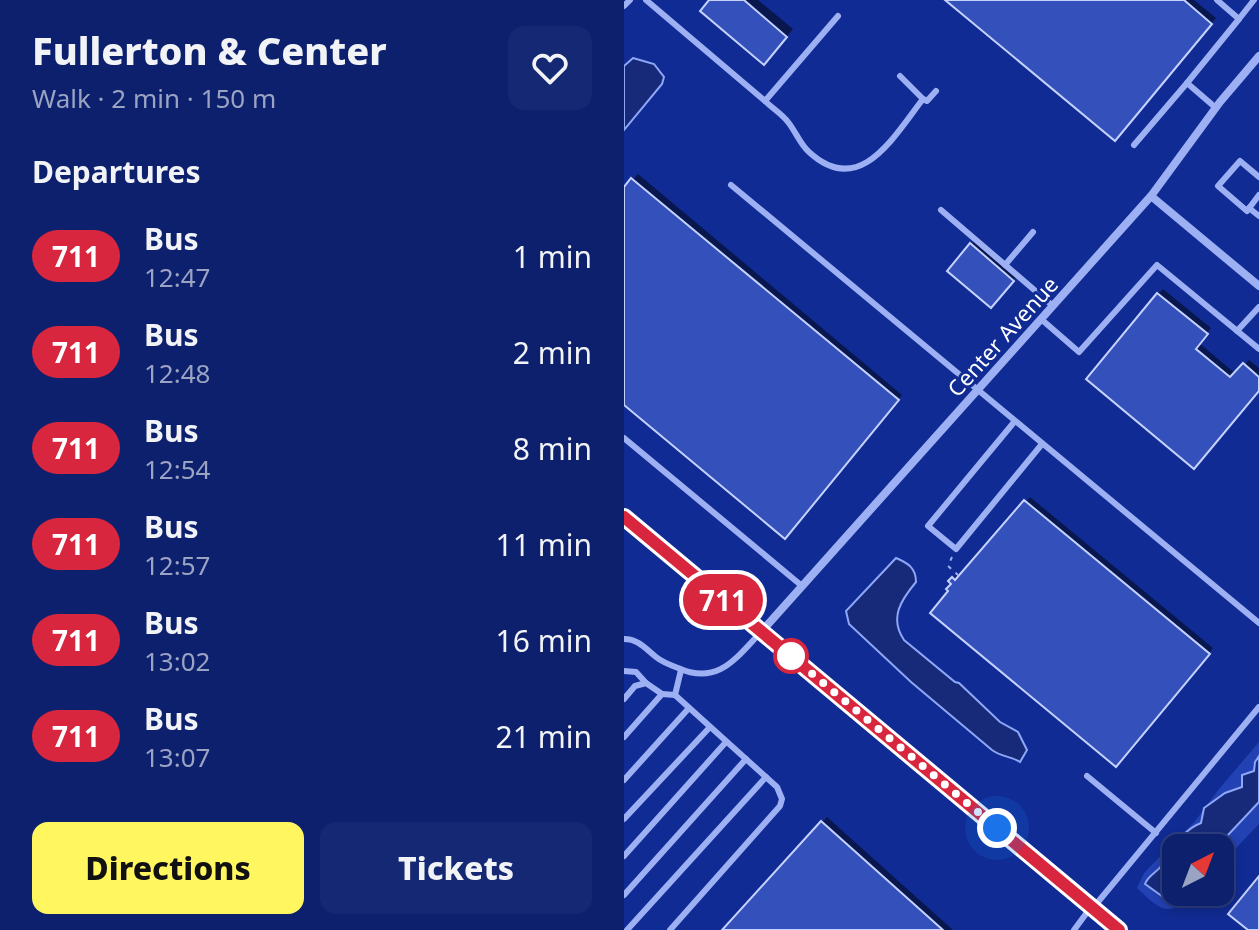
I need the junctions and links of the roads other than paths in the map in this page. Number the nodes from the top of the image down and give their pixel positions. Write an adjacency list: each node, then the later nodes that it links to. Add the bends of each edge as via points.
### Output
1 (630, 0): 5 (lane)
2 (646, 0): 13 (lane)
3 (1217, 0): 7 (lane)
4 (1254, 0): 7 (lane)
5 (624, 6)
6 (838, 16): 13 (lane)
7 (1239, 19): 10 (lane)
8 (1259, 56): 14 (street, Center Avenue)
9 (900, 76): 12 (lane)
10 (1187, 83): 14 (lane); 15 (lane)
11 (936, 91): 12 (lane)
12 (923, 99): 13 (lane, via 871,161 848,170 835,169 808,152 788,121)
13 (765, 101)
14 (1216, 108): 19 (street, Center Avenue)
15 (1134, 145)
16 (1259, 177): 20 (lane, via 1240,161 1218,186)
17 (731, 185): 31 (lane)
18 (1259, 195): 20 (lane)
19 (1151, 196): 25 (street); 26 (street, Center Avenue)
20 (1249, 208): 22 (lane)
21 (941, 210): 24 (lane)
22 (1259, 216)
23 (1033, 232): 24 (lane)
24 (1005, 265): 26 (lane)
25 (1257, 282)
26 (1053, 306): 28 (street, Center Avenue)
27 (1259, 307): 29 (lane)
28 (1041, 319): 29 (lane, via 1079,352 1157,265); 31 (street, Center Avenue)
29 (1237, 331): 30 (lane)
30 (1259, 349)
31 (978, 390): 32 (lane); 36 (street, Center Avenue)
32 (1015, 421): 34 (lane); 34 (lane, via 928,526 956,549)
33 (624, 438): 36 (lane)
34 (1042, 444): 37 (lane)
35 (624, 517): 38 (street)
36 (802, 586): 38 (street, Center Avenue)
37 (1259, 623)
38 (761, 632): 40 (lane, via 714,674 696,676); 59 (street)
39 (624, 639): 40 (lane, via 642,644)
40 (681, 670): 44 (lane)
41 (624, 671): 42 (lane, via 636,672)
42 (646, 683): 43 (lane); 45 (lane, via 635,686)
43 (662, 694): 44 (lane); 49 (lane)
44 (675, 695): 47 (lane)
45 (624, 699)
46 (1259, 707): 56 (lane)
47 (689, 708): 48 (lane); 54 (lane)
48 (710, 727): 50 (lane); 55 (lane)
49 (624, 737)
50 (726, 742): 51 (lane); 57 (lane)
51 (746, 759): 53 (lane); 58 (lane)
52 (1087, 776): 56 (lane)
53 (766, 777): 60 (lane); 61 (lane, via 777,787 780,806)
54 (624, 780)
55 (624, 819)
56 (1156, 833): 59 (lane)
57 (624, 856)
58 (624, 895)
59 (1092, 908): 62 (lane); 63 (street)
60 (627, 930)
61 (670, 930)
62 (1074, 930)
63 (1119, 930)

